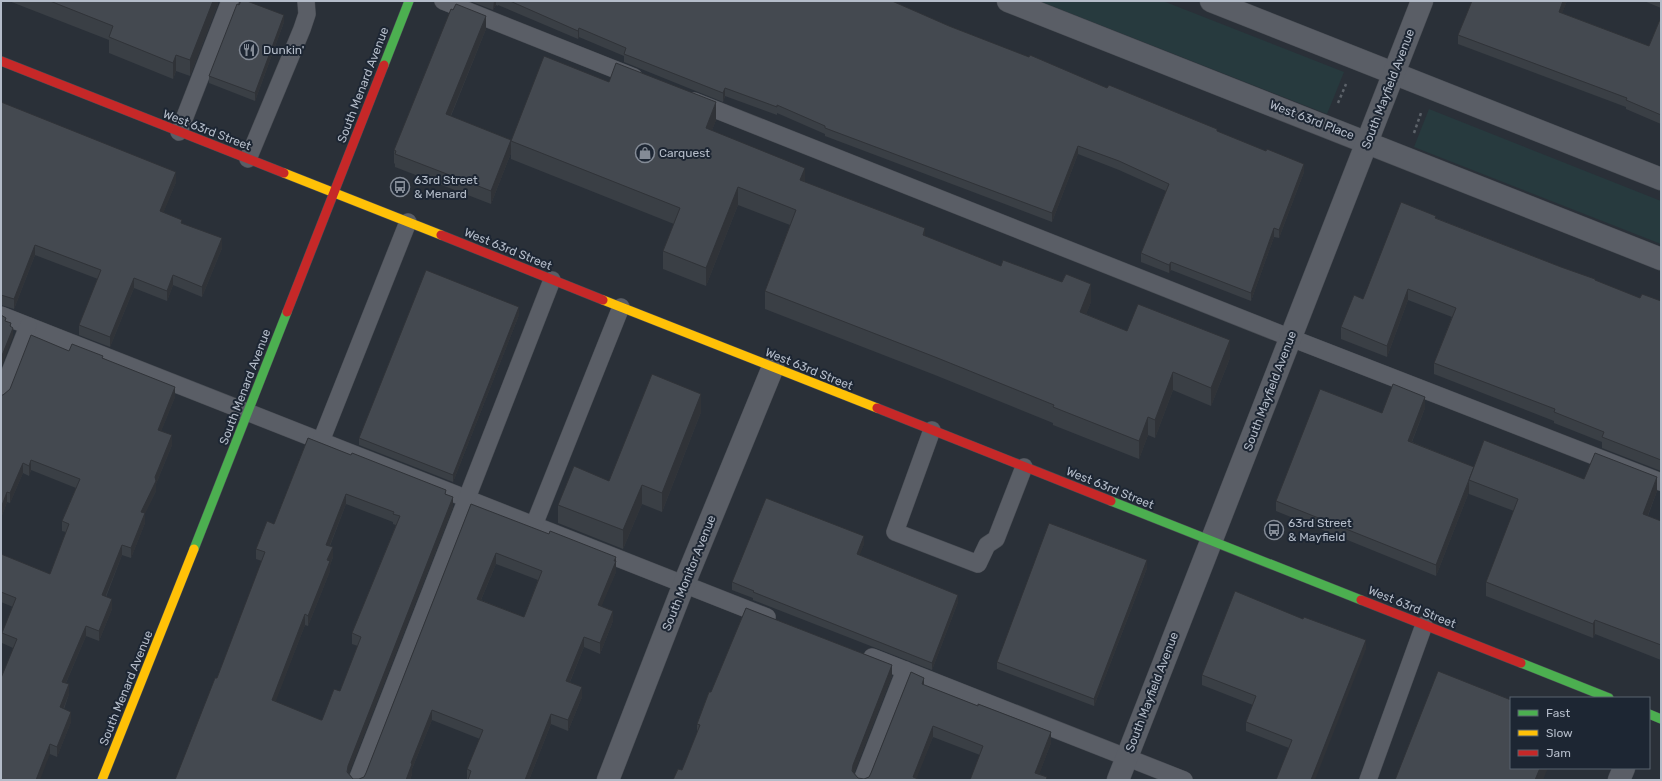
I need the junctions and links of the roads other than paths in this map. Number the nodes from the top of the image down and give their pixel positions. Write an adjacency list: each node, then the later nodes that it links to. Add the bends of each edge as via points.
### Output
1 (230, 1): 12 (lane)
2 (306, 1): 14 (lane, via 307,14 302,30)
3 (409, 1): 16 (main road, South Menard Avenue)
4 (443, 1): 10 (lane)
5 (1008, 1): 13 (street, West 63rd Place)
6 (1211, 1): 9 (street)
7 (1422, 1): 9 (street, South Mayfield Avenue)
8 (1, 61): 12 (main road, West 63rd Street)
9 (1394, 72): 13 (street, South Mayfield Avenue); 15 (street)
10 (652, 84)
11 (682, 96): 23 (lane)
12 (179, 132): 14 (main road, West 63rd Street)
13 (1367, 142): 18 (street, West 63rd Place); 23 (street, South Mayfield Avenue)
14 (248, 159): 16 (main road, West 63rd Street)
15 (1661, 179)
16 (333, 193): 17 (main road, West 63rd Street); 26 (main road, South Menard Avenue)
17 (408, 222): 19 (main road, West 63rd Street); 28 (lane)
18 (1661, 259)
19 (552, 280): 20 (main road, West 63rd Street); 31 (lane)
20 (621, 306): 24 (main road, West 63rd Street); 32 (lane)
21 (1, 315): 22 (lane)
22 (28, 326): 25 (lane); 26 (lane)
23 (1291, 338): 30 (lane); 33 (street, South Mayfield Avenue)
24 (773, 367): 27 (main road, West 63rd Street); 34 (street, South Monitor Avenue)
25 (1, 395)
26 (248, 412): 28 (lane); 44 (main road, South Menard Avenue)
27 (932, 430): 29 (main road, West 63rd Street); 29 (lane, via 895,532 978,564 987,545 996,539)
28 (321, 441): 31 (lane)
29 (1024, 467): 33 (main road, West 63rd Street)
30 (1661, 482)
31 (467, 498): 32 (lane); 45 (lane)
32 (534, 525): 34 (lane)
33 (1211, 541): 36 (main road, West 63rd Street); 42 (street, South Mayfield Avenue)
34 (684, 584): 35 (lane); 46 (street, South Monitor Avenue)
35 (783, 623)
36 (1424, 625): 39 (main road, West 63rd Street); 50 (lane)
37 (855, 651): 38 (lane)
38 (905, 670): 42 (lane); 47 (lane)
39 (1606, 697)
40 (1650, 714): 41 (main road)
41 (1661, 719)
42 (1127, 757): 48 (street, South Mayfield Avenue); 49 (lane)
43 (1624, 769): 51 (street)
44 (102, 780)
45 (358, 780)
46 (608, 780)
47 (862, 780)
48 (1118, 780)
49 (1184, 780)
50 (1368, 780)
51 (1619, 780)

